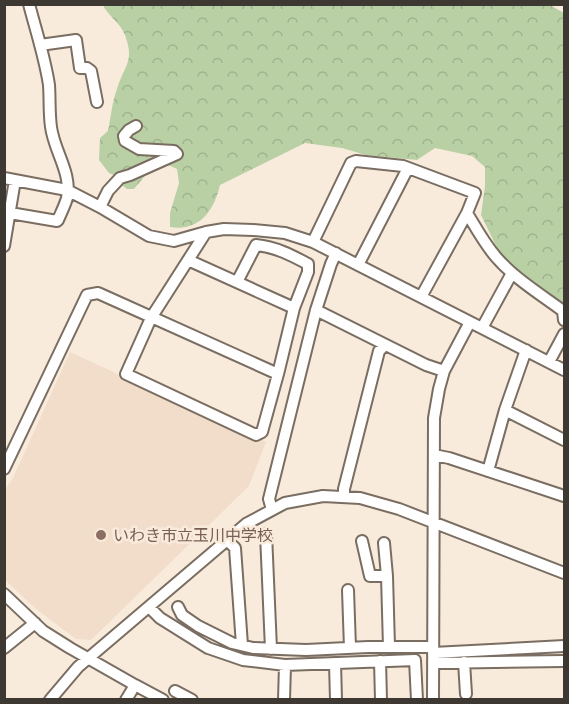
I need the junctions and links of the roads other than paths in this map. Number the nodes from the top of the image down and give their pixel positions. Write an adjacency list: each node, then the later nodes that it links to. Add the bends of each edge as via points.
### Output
1 (29, 4): 2 (street)
2 (40, 45): 3 (street, via 76,40 80,68 92,71); 7 (street, via 49,86 53,140)
3 (97, 102)
4 (136, 126): 8 (street, via 124,136 133,147 177,154 120,178)
5 (408, 168): 10 (street, via 475,193); 12 (street, via 356,160 351,163); 16 (street)
6 (10, 179): 7 (street); 9 (street)
7 (67, 190): 8 (street); 9 (street, via 57,221)
8 (100, 207): 11 (street, via 149,236 174,241)
9 (10, 213): 13 (street)
10 (467, 213): 17 (street, via 496,258); 19 (street)
11 (206, 232): 12 (street, via 253,230 285,233); 15 (street)
12 (313, 242): 14 (street)
13 (4, 246)
14 (336, 253): 16 (street); 21 (street)
15 (188, 260): 18 (street); 22 (street)
16 (358, 265): 19 (street)
17 (512, 273): 23 (street, via 563,311); 25 (street)
18 (237, 282): 20 (street); 20 (street, via 256,245 284,251 308,264)
19 (421, 297): 24 (street)
20 (294, 308): 32 (street)
21 (316, 310): 27 (street); 40 (street, via 269,499)
22 (151, 318): 32 (street); 32 (street, via 126,374 256,435 262,432); 36 (street, via 98,293 87,295)
23 (564, 320)
24 (470, 322): 25 (street); 31 (street)
25 (482, 328): 28 (street)
26 (564, 334): 29 (street)
27 (385, 345): 31 (street); 39 (street, via 379,351)
28 (526, 350): 29 (street); 33 (street)
29 (549, 362): 30 (street)
30 (564, 370)
31 (444, 371): 35 (street, via 434,418)
32 (278, 374)
33 (505, 410): 34 (street); 37 (street)
34 (564, 440)
35 (434, 455): 37 (street); 41 (street)
36 (4, 469)
37 (488, 471): 38 (street)
38 (564, 496)
39 (344, 497): 40 (street, via 323,496 285,503); 41 (street, via 370,500)
40 (272, 510): 43 (street)
41 (433, 523): 46 (street); 59 (street)
42 (266, 534): 58 (street)
43 (227, 540): 50 (street); 53 (street, via 236,548)
44 (362, 541): 47 (street, via 370,576)
45 (384, 543): 47 (street)
46 (564, 573)
47 (387, 576): 55 (street)
48 (348, 590): 57 (street)
49 (4, 594): 52 (street)
50 (149, 607): 60 (street); 65 (street, via 208,648 243,660)
51 (178, 607): 53 (street, via 182,615 198,626)
52 (35, 623): 56 (street); 60 (street)
53 (242, 645): 58 (street)
54 (564, 646): 59 (street)
55 (389, 647): 57 (street); 59 (street)
56 (4, 648)
57 (350, 648): 58 (street)
58 (271, 649)
59 (433, 654): 63 (street); 77 (street)
60 (89, 658): 66 (street); 69 (street)
61 (380, 661): 64 (street); 75 (street); 76 (street, via 415,660)
62 (564, 661): 63 (street)
63 (464, 662): 68 (street)
64 (335, 663): 65 (street); 74 (street)
65 (285, 664): 73 (street)
66 (135, 685): 70 (street); 71 (street)
67 (175, 691): 72 (street)
68 (466, 694)
69 (50, 699)
70 (126, 699)
71 (163, 699)
72 (192, 699)
73 (284, 699)
74 (336, 699)
75 (381, 699)
76 (417, 699)
77 (433, 699)

